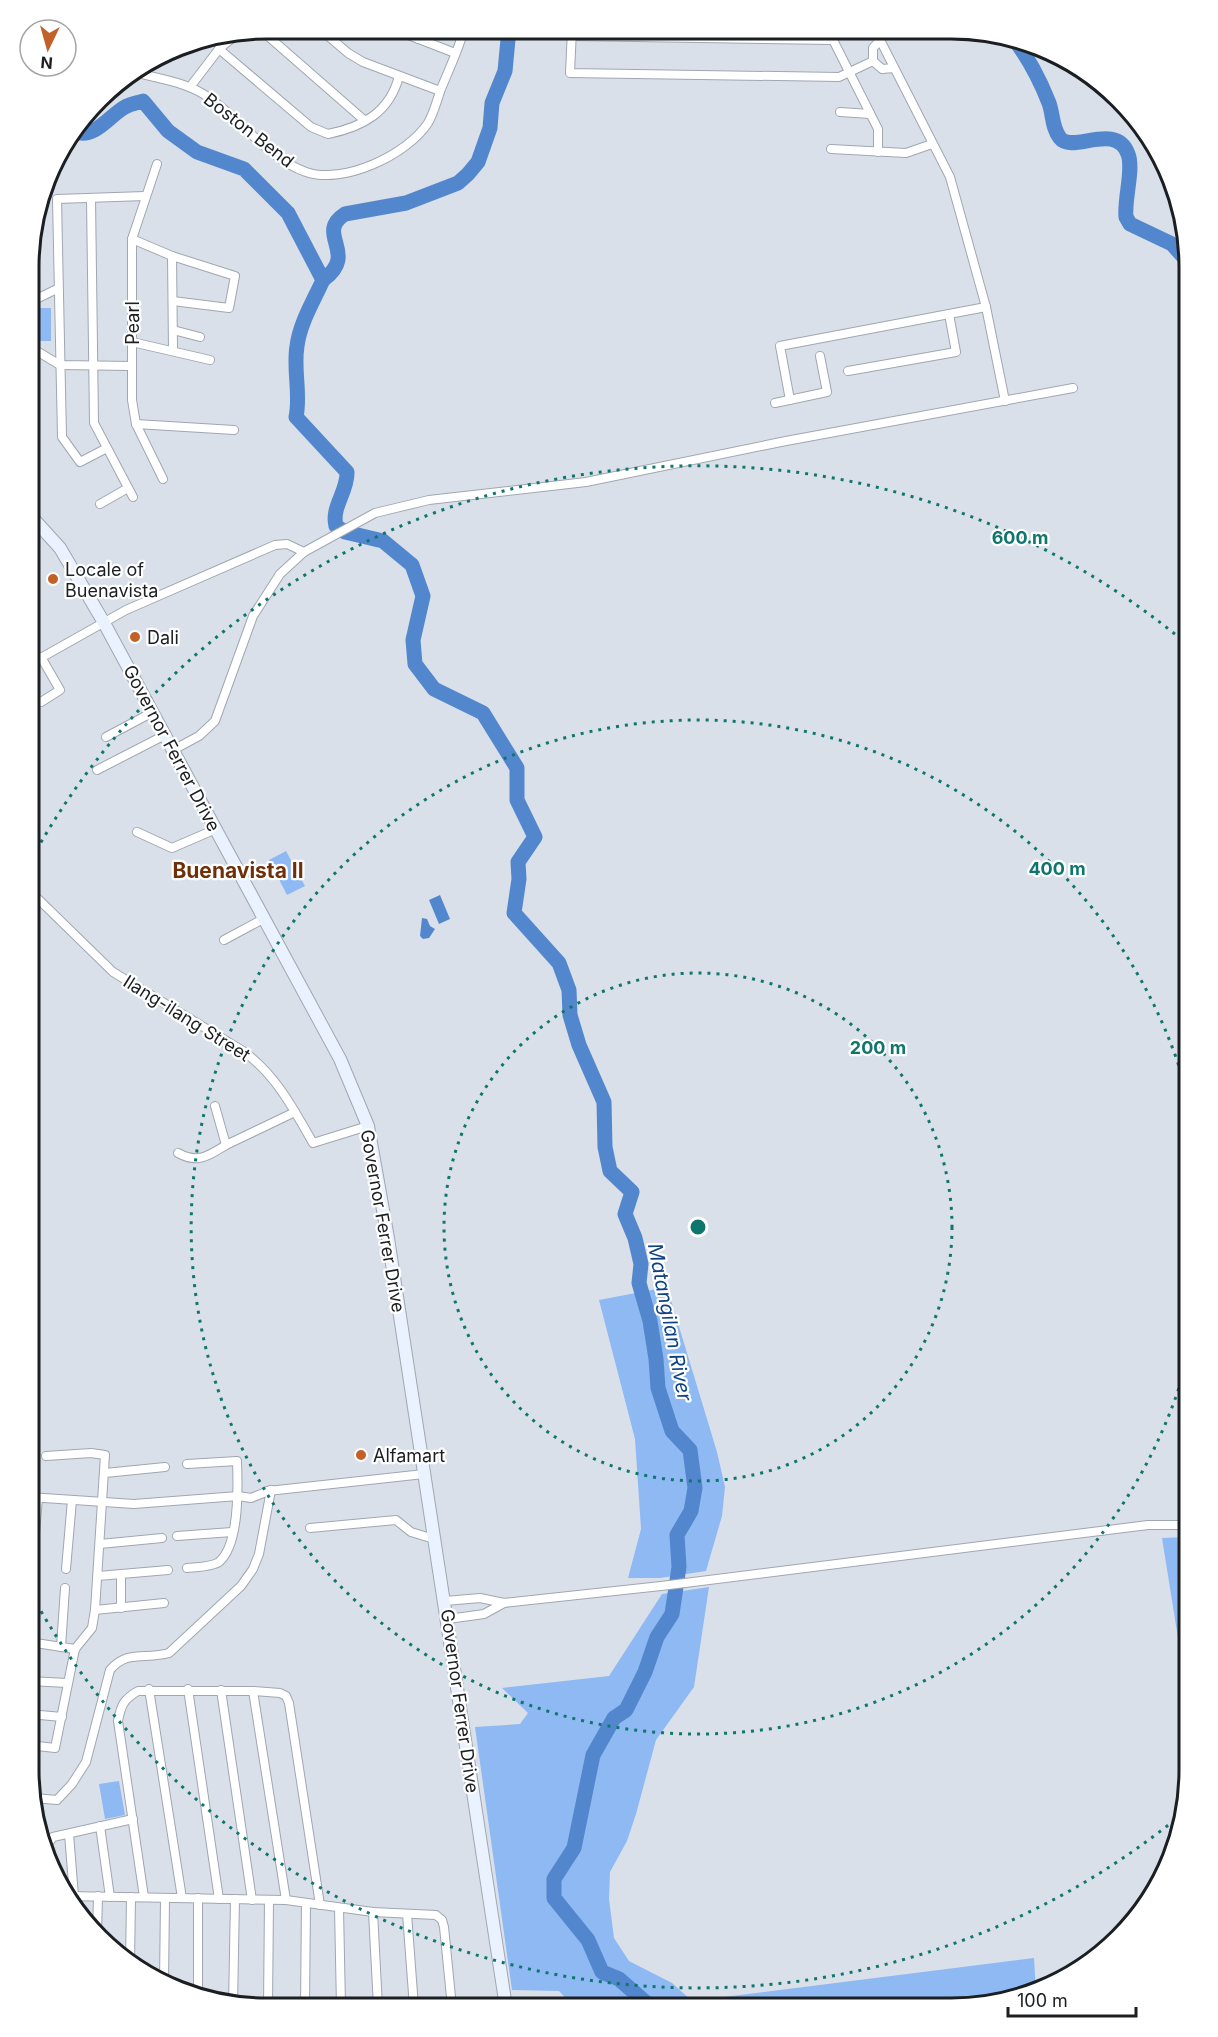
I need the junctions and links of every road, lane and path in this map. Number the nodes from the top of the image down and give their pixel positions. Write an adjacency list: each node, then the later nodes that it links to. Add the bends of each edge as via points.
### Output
1 (271, 39): 21 (street)
2 (332, 39): 16 (street, via 348,53)
3 (418, 39): 11 (street)
4 (460, 39): 11 (street, Boston Bend)
5 (572, 39): 14 (street, via 570,73 839,77)
6 (795, 39): 7 (street)
7 (832, 40): 14 (street)
8 (879, 40): 12 (street, via 873,48); 13 (street)
9 (227, 42): 10 (street)
10 (219, 49): 17 (street); 21 (street, via 320,132 336,133)
11 (455, 53): 18 (street, Boston Bend)
12 (873, 61): 13 (street, via 882,69); 14 (street)
13 (894, 68): 22 (street)
14 (849, 73): 20 (street)
15 (144, 75): 17 (street, Boston Bend)
16 (399, 76): 18 (street); 21 (street, via 388,105)
17 (190, 87): 18 (street, Boston Bend, via 289,163 306,172 327,175 363,168 395,153 428,123)
18 (440, 91)
19 (840, 112): 20 (street)
20 (870, 114): 24 (street, via 879,133)
21 (364, 120)
22 (932, 144): 24 (street, via 906,153); 33 (street, via 953,188)
23 (831, 149): 24 (street)
24 (878, 152)
25 (157, 164): 26 (street, Pearl)
26 (145, 196): 27 (street); 28 (street, Pearl)
27 (91, 198): 30 (street, via 57,199); 44 (street)
28 (132, 239): 29 (street); 37 (street, Pearl)
29 (172, 256): 32 (street); 32 (street, via 235,276 229,308)
30 (57, 289): 31 (street); 42 (street)
31 (39, 298)
32 (173, 301): 35 (street)
33 (986, 308): 34 (street); 48 (street)
34 (948, 314): 45 (street, via 956,352); 47 (street, via 780,346)
35 (173, 330): 36 (street); 38 (street)
36 (200, 337)
37 (132, 342): 38 (street); 43 (street, Pearl)
38 (173, 351): 41 (street)
39 (39, 352): 42 (street)
40 (820, 356): 47 (street, via 827,392)
41 (210, 360)
42 (60, 365): 44 (street); 52 (street, via 62,437 80,462)
43 (132, 366): 44 (street); 50 (street, Pearl)
44 (93, 367): 52 (street, via 94,423)
45 (848, 371)
46 (1073, 388): 48 (street)
47 (790, 400): 49 (street)
48 (1005, 401): 58 (street, via 586,482 429,500 369,516)
49 (776, 404)
50 (136, 424): 51 (street); 53 (street, Pearl)
51 (234, 430)
52 (107, 448): 54 (street)
53 (163, 480)
54 (128, 488): 55 (street); 56 (street)
55 (133, 497)
56 (100, 504)
57 (39, 525): 59 (main road, Governor Ferrer Drive, via 60,548)
58 (304, 552): 59 (street, via 287,544 275,545); 65 (street, via 280,574 258,606 215,721 199,736)
59 (103, 621): 60 (street); 62 (main road, Governor Ferrer Drive)
60 (41, 657): 61 (street, via 60,690)
61 (41, 702)
62 (153, 712): 63 (main road, Governor Ferrer Drive); 64 (street)
63 (165, 735): 65 (main road, Governor Ferrer Drive); 66 (street)
64 (106, 737)
65 (173, 750): 67 (main road, Governor Ferrer Drive)
66 (97, 770)
67 (216, 829): 68 (street, via 172,848); 70 (main road, Governor Ferrer Drive)
68 (137, 832)
69 (39, 900): 73 (street, Ilang-ilang Street, via 113,972 262,1066)
70 (265, 918): 71 (street); 74 (main road, Governor Ferrer Drive, via 340,1059)
71 (224, 940)
72 (215, 1106): 75 (street)
73 (295, 1112): 74 (street, Ilang-ilang Street, via 313,1143); 75 (street)
74 (368, 1126): 81 (main road, Governor Ferrer Drive)
75 (226, 1145): 76 (street, via 201,1159)
76 (178, 1153)
77 (46, 1456): 80 (street, via 105,1455)
78 (187, 1464): 83 (street, via 237,1461)
79 (165, 1467): 80 (street)
80 (105, 1473): 86 (street)
81 (424, 1474): 82 (street); 92 (main road, Governor Ferrer Drive)
82 (272, 1490): 83 (street, via 250,1498); 118 (street, via 259,1554 241,1586 169,1653 119,1660 110,1670 86,1762 57,1800)
83 (238, 1496): 86 (street, via 154,1504); 89 (street)
84 (39, 1497): 85 (street)
85 (72, 1500): 86 (street); 95 (street)
86 (104, 1502): 93 (street)
87 (1179, 1525): 102 (street, via 1148,1525)
88 (310, 1528): 92 (street, via 396,1520 411,1532)
89 (232, 1532): 90 (street); 94 (street, via 218,1562)
90 (177, 1536)
91 (162, 1538): 93 (street)
92 (434, 1539): 100 (main road, Governor Ferrer Drive)
93 (100, 1544): 98 (street)
94 (187, 1568)
95 (66, 1569)
96 (168, 1570): 97 (street)
97 (121, 1574): 98 (street); 103 (street)
98 (98, 1576): 104 (street)
99 (65, 1588): 107 (street)
100 (445, 1602): 102 (street, via 480,1598); 105 (main road, Governor Ferrer Drive)
101 (164, 1603): 103 (street)
102 (504, 1603): 105 (street, via 484,1614)
103 (121, 1608): 104 (street)
104 (95, 1610): 108 (street, via 92,1628)
105 (448, 1619): 153 (main road, Governor Ferrer Drive)
106 (39, 1644): 107 (street)
107 (61, 1647): 108 (street)
108 (75, 1649): 110 (street)
109 (39, 1681): 110 (street)
110 (67, 1683): 116 (street)
111 (149, 1689): 112 (street); 119 (street, via 127,1697 120,1706 118,1721); 130 (street)
112 (188, 1689): 113 (street); 132 (street)
113 (221, 1690): 114 (street); 134 (street)
114 (253, 1691): 136 (street); 138 (street, via 280,1693 289,1703)
115 (39, 1715): 116 (street)
116 (62, 1717): 117 (street, via 54,1748)
117 (39, 1746)
118 (41, 1799)
119 (134, 1819): 120 (street); 128 (street)
120 (100, 1826): 121 (street); 126 (street)
121 (69, 1834): 122 (street); 123 (street)
122 (51, 1841)
123 (70, 1884)
124 (76, 1896): 125 (street)
125 (98, 1896): 126 (street); 142 (street)
126 (110, 1897): 127 (street)
127 (132, 1897): 128 (street); 143 (street)
128 (144, 1897): 129 (street)
129 (165, 1898): 130 (street); 144 (street)
130 (182, 1898): 131 (street)
131 (198, 1898): 132 (street); 145 (street)
132 (219, 1899): 133 (street)
133 (235, 1899): 134 (street); 146 (street)
134 (252, 1899): 135 (street)
135 (269, 1900): 136 (street); 147 (street)
136 (286, 1900): 137 (street)
137 (306, 1903): 138 (street); 148 (street)
138 (320, 1905): 139 (street)
139 (339, 1908): 140 (street); 149 (street)
140 (373, 1912): 141 (street); 150 (street)
141 (407, 1914): 151 (street); 152 (street, via 430,1913 442,1920)
142 (97, 1921)
143 (130, 1953)
144 (164, 1973)
145 (198, 1987)
146 (233, 1995)
147 (268, 1998)
148 (304, 1998)
149 (341, 1998)
150 (378, 1998)
151 (413, 1998)
152 (451, 1998)
153 (505, 1998)

